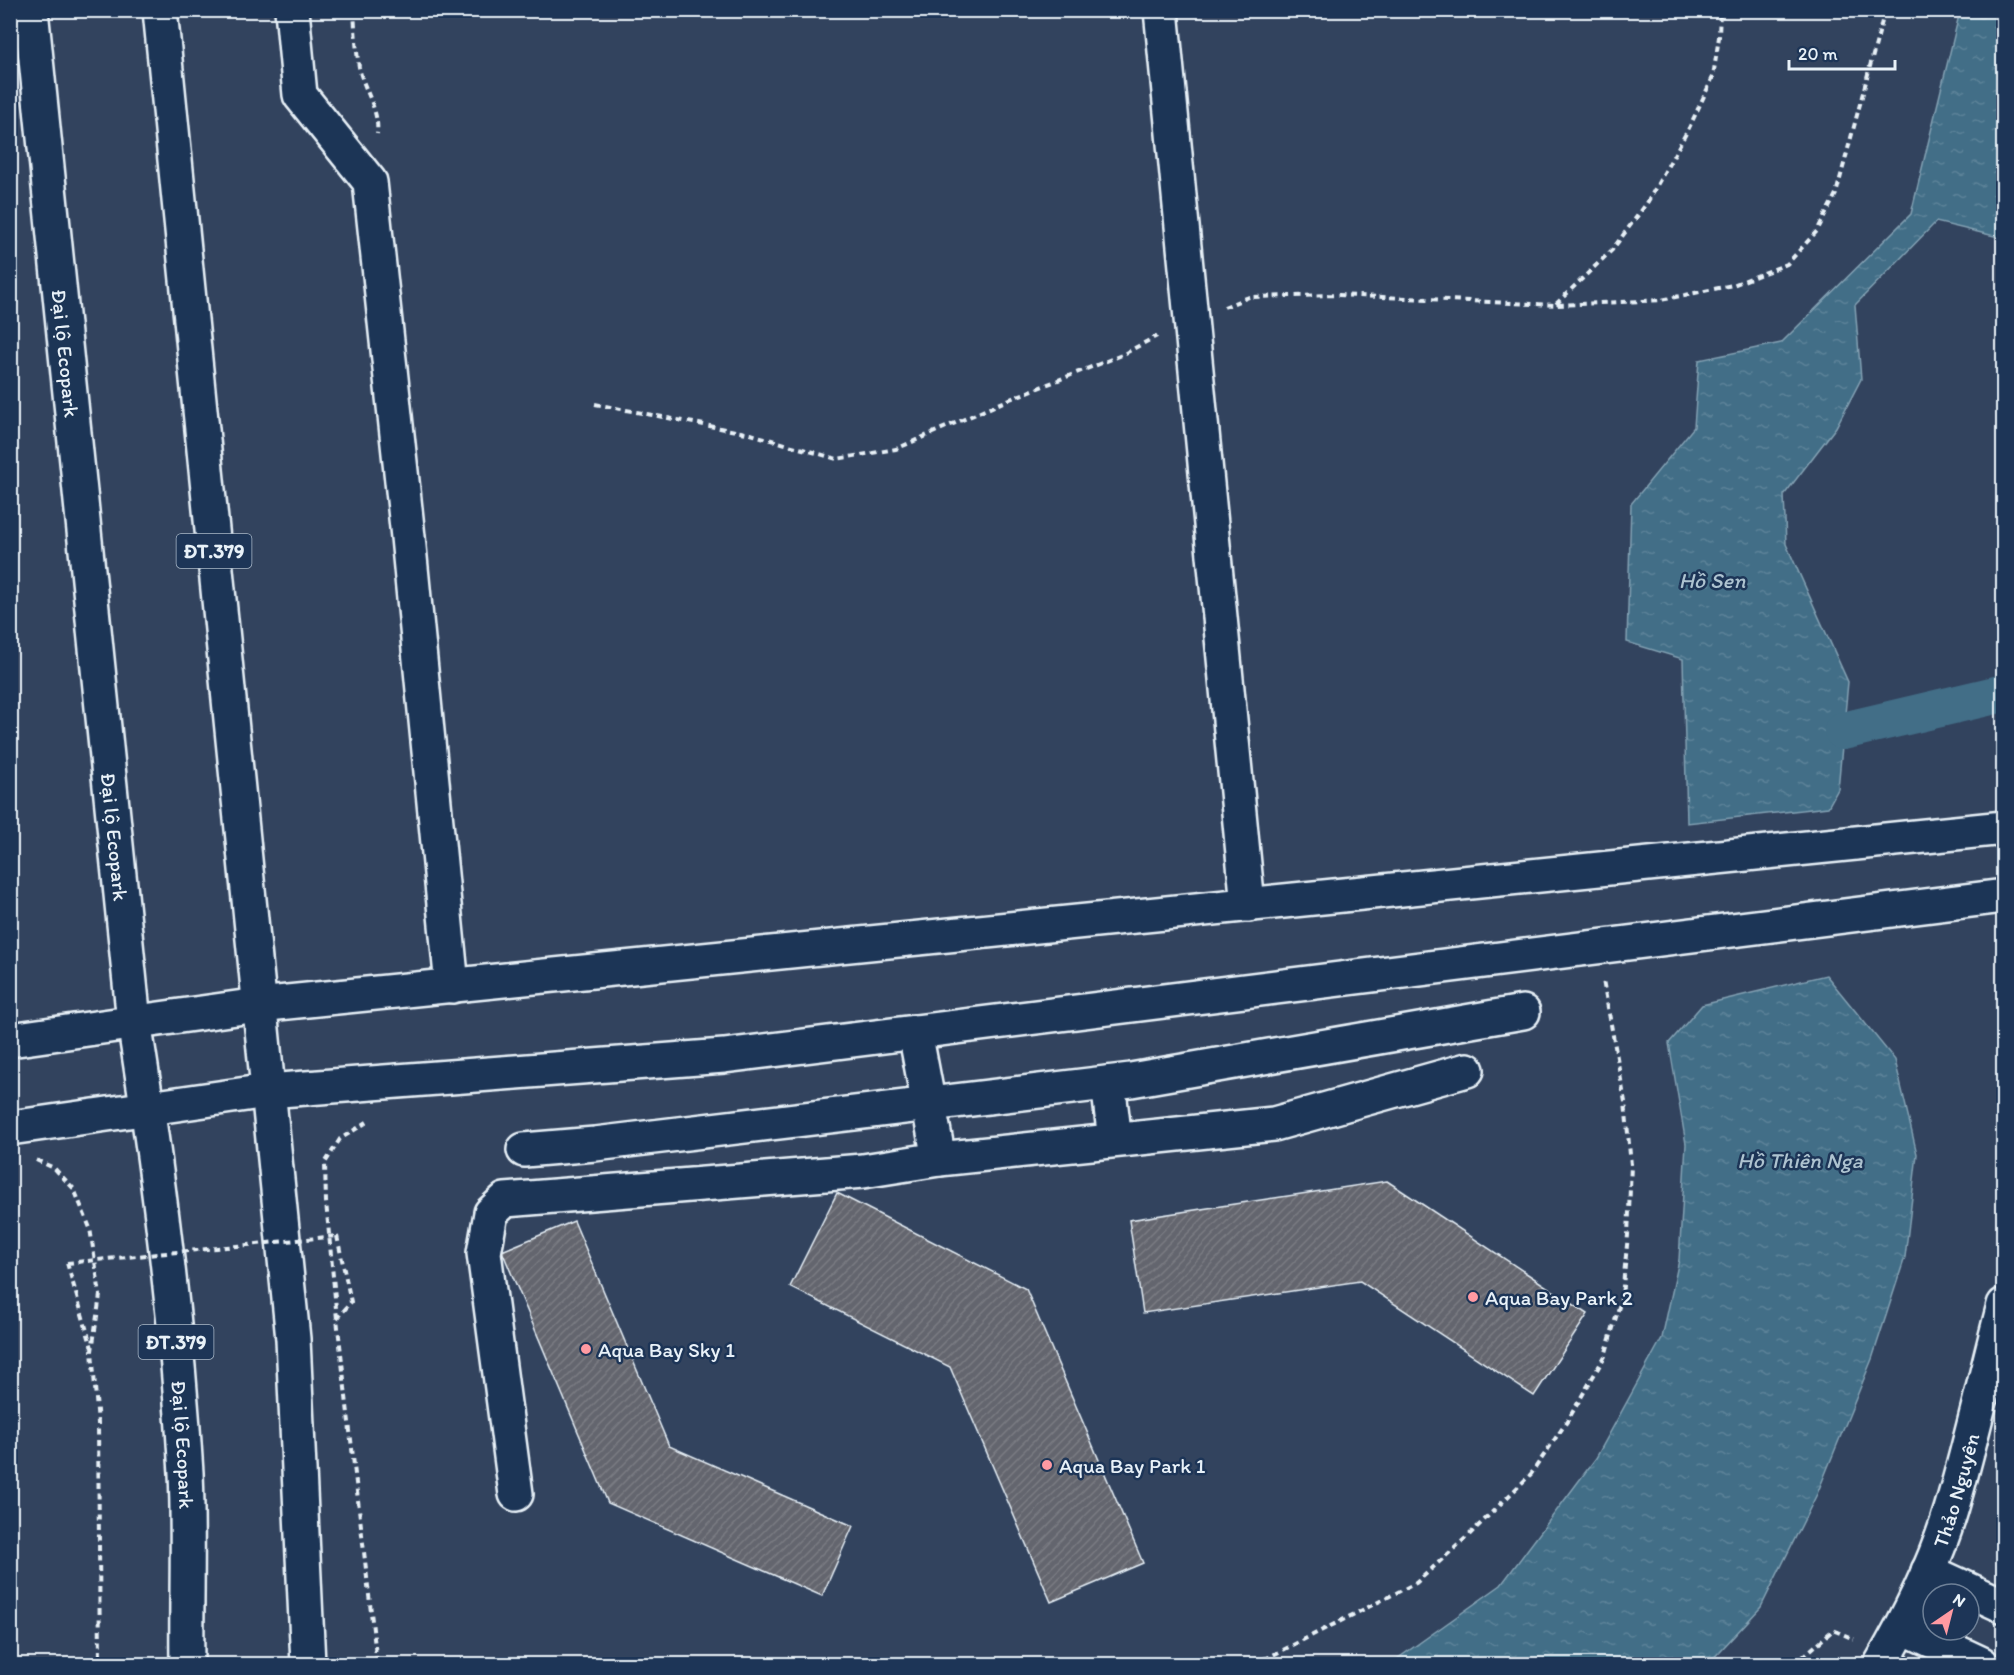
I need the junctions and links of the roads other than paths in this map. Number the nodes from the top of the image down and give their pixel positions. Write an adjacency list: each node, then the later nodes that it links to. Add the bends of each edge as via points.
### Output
1 (31, 10): 11 (main road, Đại lộ Ecopark / ĐT.379)
2 (160, 10): 9 (main road, ĐT.379)
3 (292, 10): 8 (main road, via 300,95 370,182)
4 (1161, 10): 7 (main road)
5 (2004, 828): 7 (main road)
6 (2004, 896): 12 (main road)
7 (1248, 905): 8 (main road)
8 (452, 986): 9 (main road)
9 (258, 1005): 11 (main road); 16 (main road, ĐT.379)
10 (1523, 1012): 15 (main road)
11 (134, 1022): 13 (main road); 18 (main road, Đại lộ Ecopark / ĐT.379)
12 (915, 1032): 16 (main road, via 724,1056); 17 (main road)
13 (10, 1040)
14 (1467, 1070): 20 (main road, via 1274,1124)
15 (1108, 1083): 17 (main road); 20 (main road)
16 (267, 1091): 18 (main road); 29 (main road, ĐT.379, via 293,1339)
17 (928, 1103): 21 (main road); 22 (main road)
18 (148, 1108): 19 (main road); 28 (main road, Đại lộ Ecopark / ĐT.379, via 176,1339 186,1476)
19 (10, 1128)
20 (1115, 1140): 22 (main road)
21 (524, 1150)
22 (939, 1159): 24 (main road, via 863,1171 506,1200 491,1213 484,1253)
23 (2004, 1305): 25 (main road, Thảo Nguyên, via 1951,1512)
24 (516, 1494)
25 (1929, 1571): 26 (main road); 27 (main road, Thảo Nguyên)
26 (2004, 1606)
27 (1891, 1648): 30 (main road)
28 (187, 1665)
29 (308, 1665)
30 (1982, 1665)

